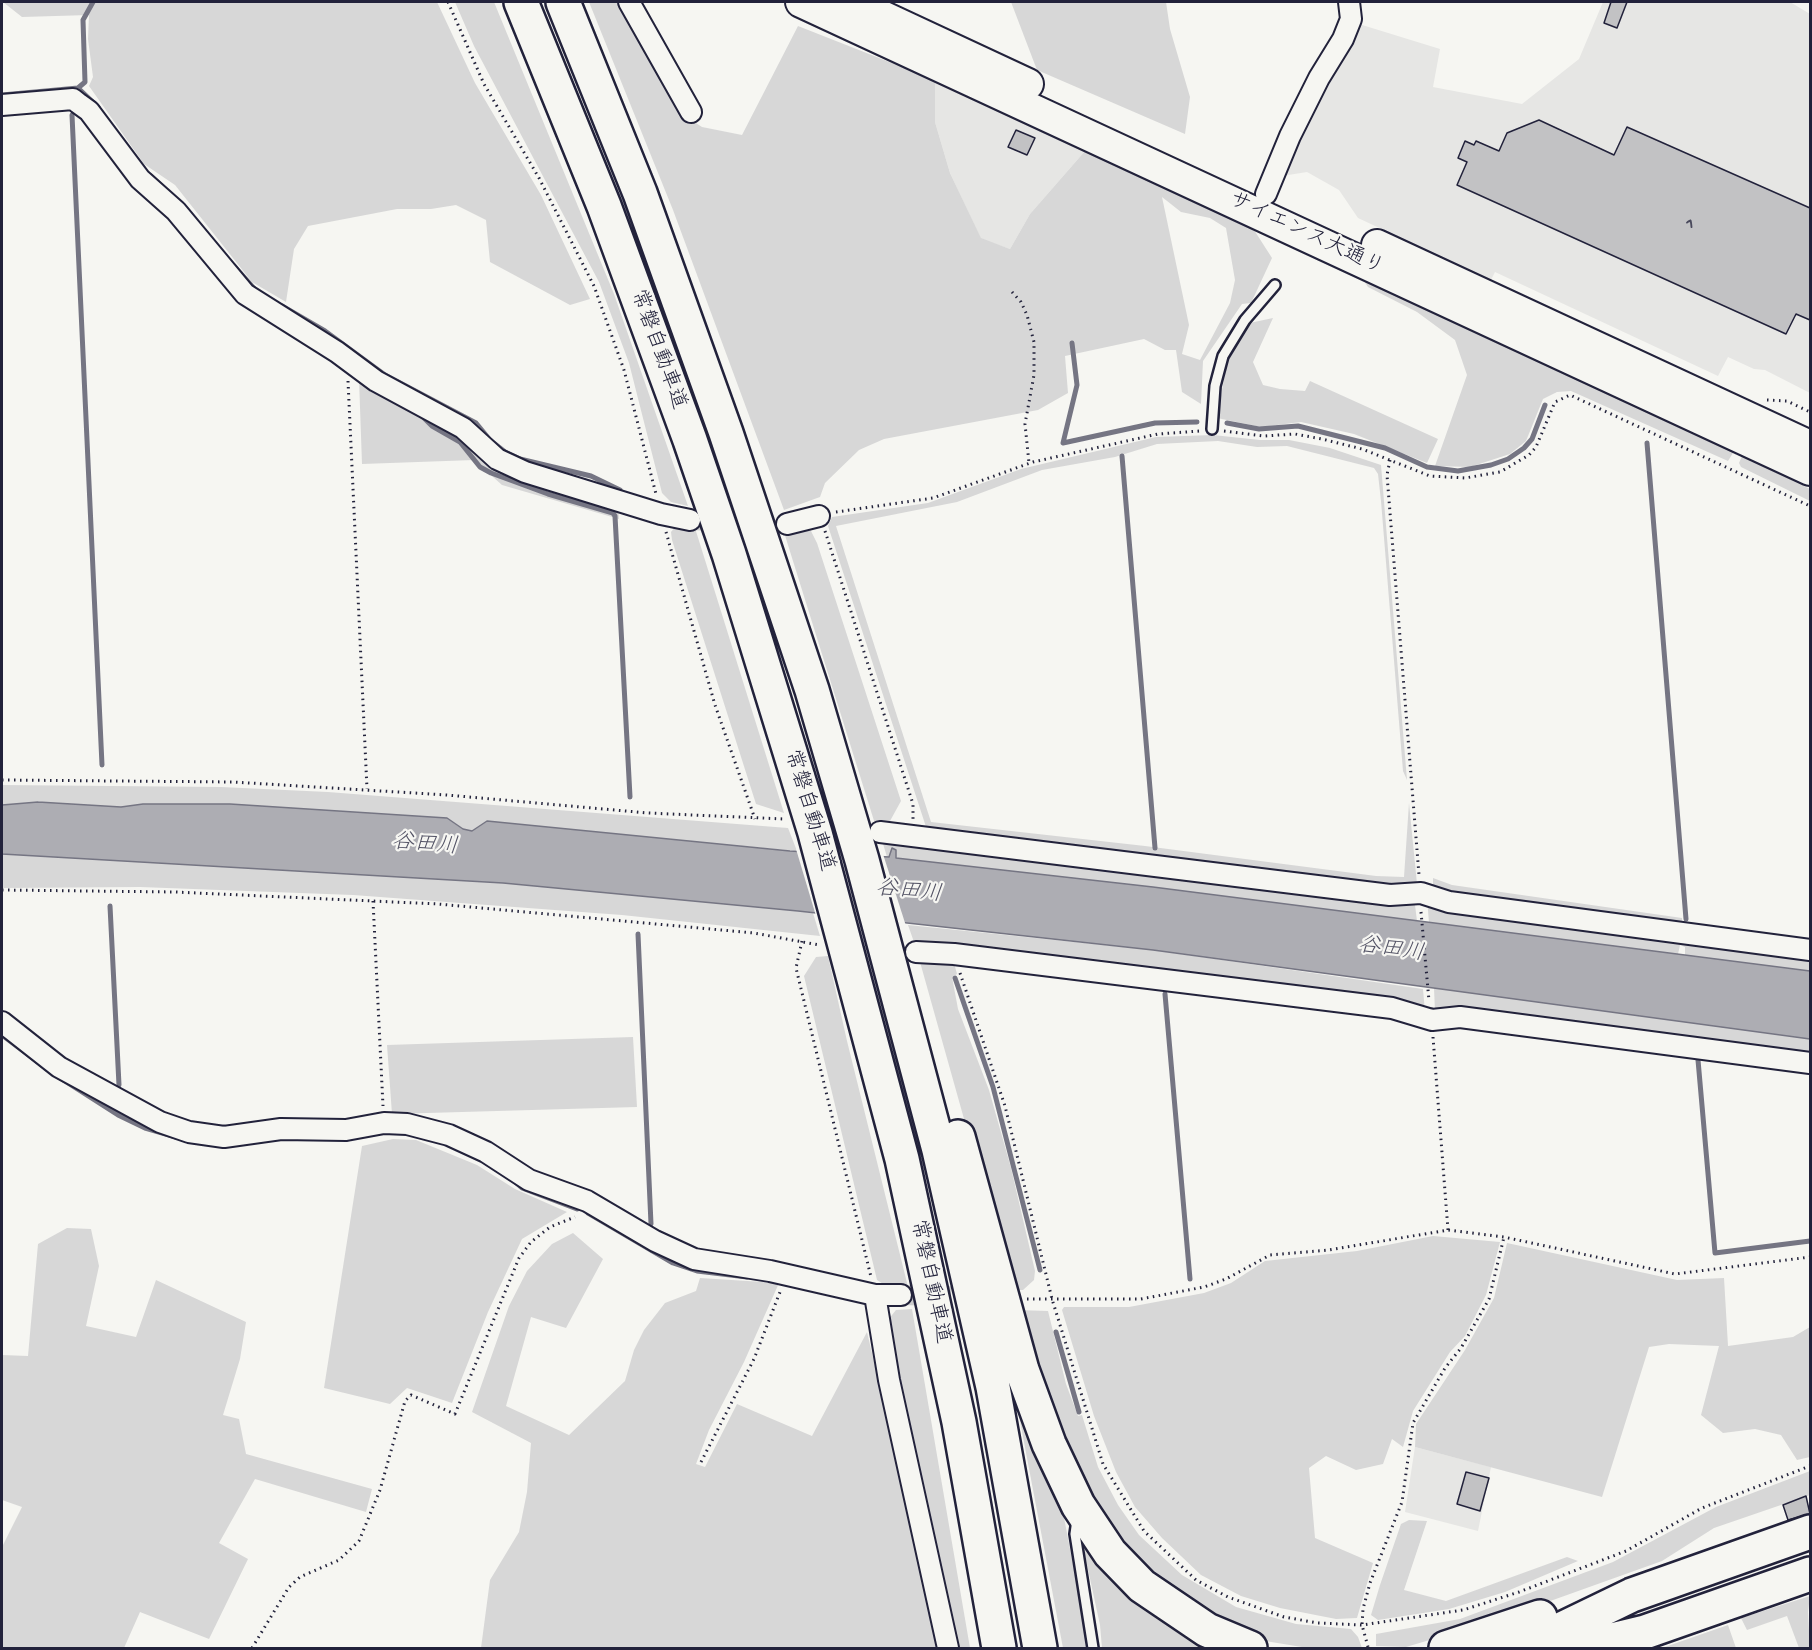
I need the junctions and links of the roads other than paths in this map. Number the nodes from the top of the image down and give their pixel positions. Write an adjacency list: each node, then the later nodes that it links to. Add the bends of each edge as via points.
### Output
1 (521, 2): 24 (highway, 常磐自動車道, via 604,207 729,554 815,833 832,941 902,1159)
2 (563, 2): 17 (highway, 常磐自動車道, via 640,193)
3 (629, 2): 8 (street)
4 (801, 2): 13 (main road, サイエンス大通り)
5 (852, 2): 9 (main road, サイエンス大通り)
6 (1349, 2): 9 (street, via 1351,19 1343,39 1295,127)
7 (2, 105): 15 (street, via 73,99 89,111 140,179 176,211 245,294 376,381 463,428 497,459 525,472)
8 (691, 112)
9 (1266, 194): 12 (main road, サイエンス大通り)
10 (1275, 285): 11 (lane, via 1245,320 1223,356 1215,386)
11 (1212, 429)
12 (1810, 446)
13 (1810, 470)
14 (819, 516): 16 (street)
15 (690, 520)
16 (787, 524)
17 (865, 843): 18 (highway, 常磐自動車道); 19 (street, via 914,836 1390,895 1420,893 1449,902)
18 (900, 946): 21 (street); 25 (highway, via 961,1147 1022,1370 1049,1444); 33 (highway, 常磐自動車道, via 939,1150 993,1387)
19 (1810, 950)
20 (2, 1022): 22 (street, via 58,1067 160,1122 189,1132 224,1137 281,1129 346,1130 384,1123 407,1124 449,1135 486,1152 528,1180 587,1201 694,1259)
21 (1810, 1063)
22 (875, 1295): 23 (street); 30 (street, via 881,1342)
23 (901, 1295)
24 (959, 1422): 31 (highway); 32 (highway, 常磐自動車道)
25 (1078, 1505): 34 (lane, via 1075,1534); 35 (highway, via 1110,1552 1142,1586 1207,1630)
26 (1810, 1532): 28 (highway)
27 (1810, 1574): 29 (highway)
28 (1632, 1595): 36 (highway, via 1540,1617); 37 (highway)
29 (1645, 1632): 38 (highway); 39 (highway)
30 (948, 1648)
31 (989, 1648)
32 (999, 1648)
33 (1040, 1648)
34 (1093, 1648)
35 (1250, 1648)
36 (1446, 1648)
37 (1514, 1648)
38 (1579, 1648)
39 (1611, 1648)

